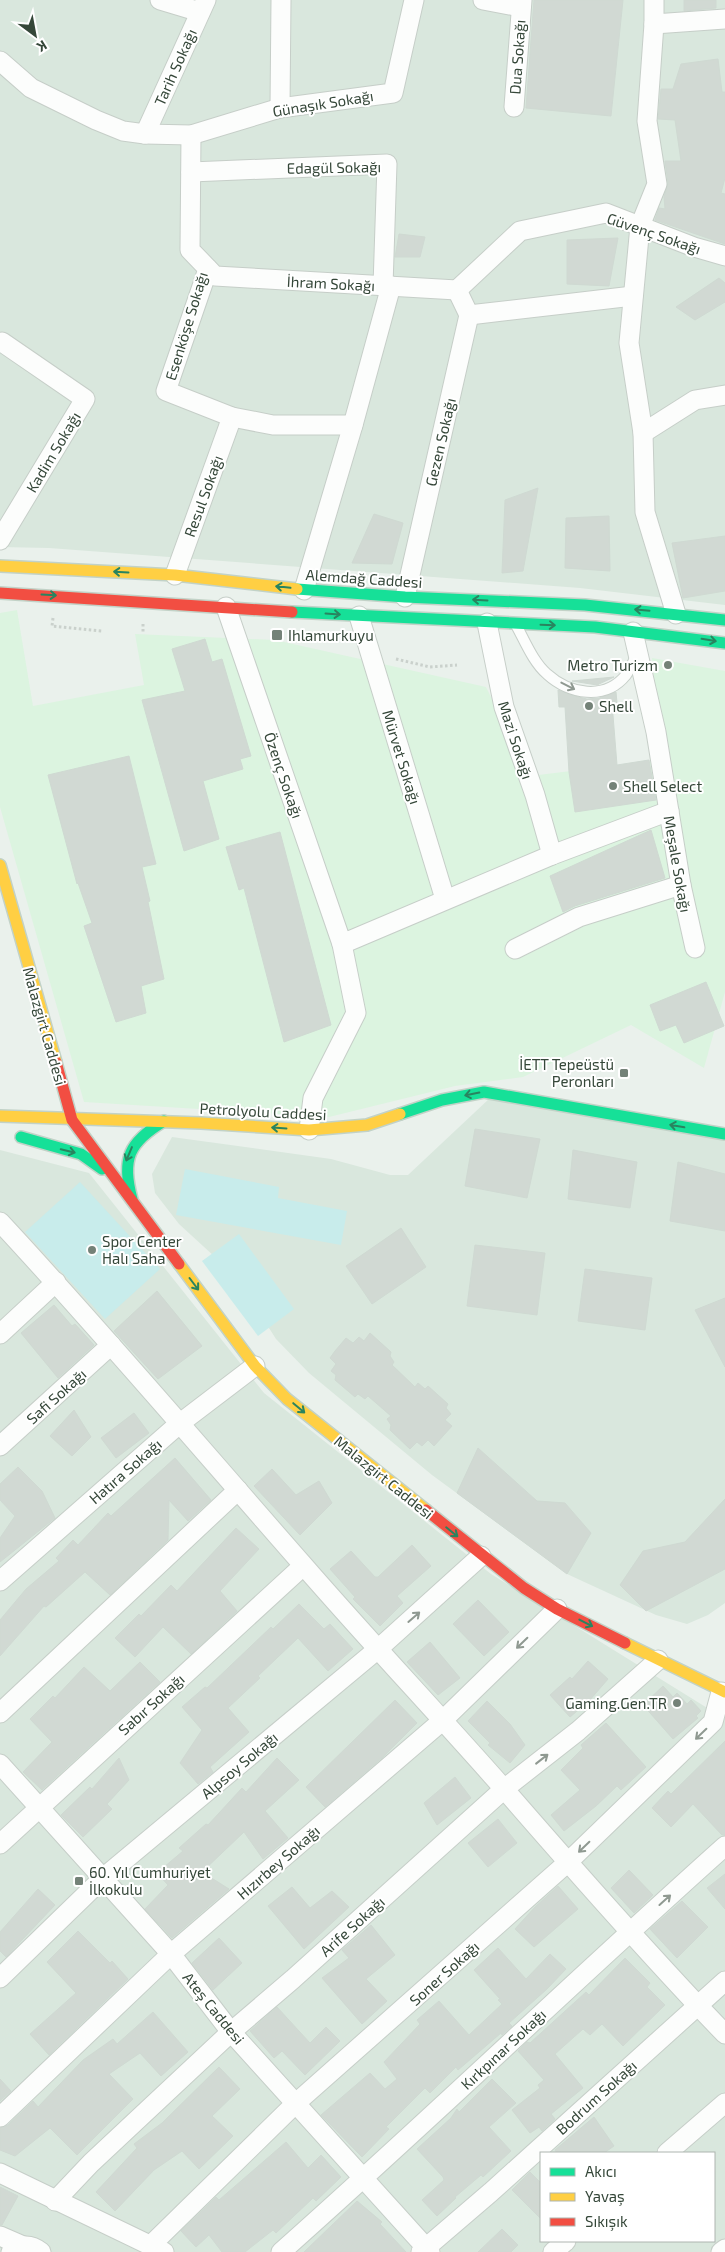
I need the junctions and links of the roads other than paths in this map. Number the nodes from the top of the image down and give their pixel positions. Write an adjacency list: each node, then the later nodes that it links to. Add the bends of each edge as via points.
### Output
1 (160, 0): 7 (street)
2 (281, 0): 12 (street)
3 (414, 0): 12 (street, Günaşık Sokağı, via 393,93)
4 (484, 0): 6 (street, Dua Sokağı)
5 (654, 0): 9 (street)
6 (521, 3): 11 (street, Dua Sokağı)
7 (203, 6): 13 (street, Tarih Sokağı)
8 (725, 19): 9 (street)
9 (654, 24): 16 (street, via 647,121 657,184)
10 (0, 62): 13 (street, Günaşık Sokağı, via 31,88 123,131)
11 (514, 107)
12 (280, 108): 14 (street, Günaşık Sokağı)
13 (145, 134): 14 (street, Günaşık Sokağı)
14 (191, 135): 15 (street, Esenköşe Sokağı)
15 (191, 172): 18 (street, Esenköşe Sokağı, via 190,250); 19 (street, Edagül Sokağı, via 387,164)
16 (640, 226): 17 (street, Güvenç Sokağı); 20 (street, Güvenç Sokağı, via 606,213 520,231); 21 (street)
17 (725, 256)
18 (208, 269): 19 (street, İhram Sokağı, via 215,276); 25 (street, Esenköşe Sokağı, via 166,391)
19 (387, 286): 20 (street, İhram Sokağı); 26 (street, Edagül Sokağı)
20 (457, 290): 22 (street)
21 (633, 296): 22 (street); 27 (street, via 629,343)
22 (468, 315): 33 (street, Gezen Sokağı)
23 (2, 342): 28 (street, Kadim Sokağı, via 85,399)
24 (725, 395): 27 (street, via 695,400)
25 (232, 417): 26 (street, Esenköşe Sokağı, via 273,425); 30 (street, Resul Sokağı)
26 (353, 426): 31 (street, Edagül Sokağı)
27 (643, 433): 35 (street, via 645,512)
28 (0, 540)
29 (0, 566): 30 (main road, Alemdağ Caddesi, one-way to 29)
30 (175, 575): 31 (main road, Alemdağ Caddesi, one-way to 30)
31 (304, 590): 33 (main road, Alemdağ Caddesi)
32 (0, 593): 34 (main road, one-way to 34)
33 (406, 597): 35 (main road, Alemdağ Caddesi, one-way to 33, via 585,605)
34 (226, 606): 36 (main road, one-way to 36); 48 (street, Özenç Sokağı)
35 (676, 614): 37 (main road, Alemdağ Caddesi)
36 (360, 616): 38 (main road); 47 (street, Mürvet Sokağı)
37 (725, 620)
38 (487, 623): 39 (main road); 44 (street, Mazi Sokağı, via 504,707)
39 (516, 624): 40 (main road, one-way to 40); 42 (lane, one-way to 42, via 547,674 574,690 599,692 614,686 626,675)
40 (633, 632): 41 (main road, one-way to 41); 42 (street, Meşale Sokağı)
41 (725, 643)
42 (637, 655): 43 (street, Meşale Sokağı, via 656,732)
43 (669, 811): 44 (street); 46 (street, Meşale Sokağı)
44 (552, 855): 47 (street)
45 (0, 865): 51 (main road, Malazgirt Caddesi)
46 (680, 885): 49 (street, Meşale Sokağı); 50 (street, via 579,917)
47 (445, 899): 48 (street)
48 (342, 944): 58 (street, Özenç Sokağı, via 356,1013 313,1098)
49 (695, 948)
50 (514, 949)
51 (62, 1084): 52 (main road); 56 (main road, Malazgirt Caddesi)
52 (53, 1097)
53 (42, 1105): 55 (main road)
54 (0, 1116): 55 (main road, Petrolyolu Caddesi)
55 (17, 1116): 56 (main road, Petrolyolu Caddesi)
56 (72, 1120): 57 (main road, Petrolyolu Caddesi); 61 (main road, via 54,1131); 62 (main road, Malazgirt Caddesi)
57 (164, 1121): 58 (main road, Petrolyolu Caddesi, one-way to 57); 63 (main road, one-way to 63, via 134,1143 128,1155 126,1178)
58 (309, 1130): 59 (main road, Petrolyolu Caddesi, one-way to 58, via 484,1092 442,1100 367,1126)
59 (725, 1134)
60 (7, 1135): 61 (main road)
61 (21, 1137): 62 (main road, Malazgirt Caddesi, one-way to 62, via 81,1154)
62 (113, 1177): 63 (main road, Malazgirt Caddesi)
63 (133, 1204): 68 (main road, Malazgirt Caddesi, one-way to 68)
64 (0, 1222): 65 (street)
65 (56, 1282): 66 (street); 67 (street)
66 (0, 1334)
67 (111, 1346): 69 (street); 70 (street, Safi Sokağı)
68 (255, 1366): 69 (street, Hatıra Sokağı); 72 (main road, Malazgirt Caddesi, one-way to 72, via 287,1399)
69 (180, 1424): 71 (street); 74 (street, Hatıra Sokağı)
70 (0, 1446)
71 (238, 1490): 73 (street); 79 (street)
72 (481, 1556): 75 (main road, Malazgirt Caddesi); 76 (street, Alpsoy Sokağı, one-way to 72)
73 (304, 1566): 76 (street); 83 (street, Sabır Sokağı)
74 (0, 1581)
75 (558, 1609): 77 (main road, Malazgirt Caddesi, one-way to 77); 80 (street, Hızırbey Sokağı, one-way to 80)
76 (378, 1649): 80 (street); 87 (street, Alpsoy Sokağı)
77 (658, 1660): 78 (main road, Malazgirt Caddesi); 82 (street, Arife Sokağı, one-way to 77, via 578,1731)
78 (724, 1693): 86 (street, Soner Sokağı, one-way to 86, via 714,1722)
79 (0, 1714)
80 (442, 1721): 82 (street); 89 (street, Hızırbey Sokağı)
81 (0, 1764): 83 (street, Ateş Caddesi)
82 (504, 1789): 86 (street); 93 (street, Arife Sokağı)
83 (38, 1806): 84 (street, Sabır Sokağı); 87 (street, Ateş Caddesi)
84 (0, 1844)
85 (725, 1846): 88 (street, Kırkpınar Sokağı, one-way to 85)
86 (567, 1863): 88 (street); 95 (street, Soner Sokağı)
87 (103, 1878): 89 (street, Ateş Caddesi); 90 (street, Alpsoy Sokağı)
88 (628, 1932): 92 (street); 100 (street, Kırkpınar Sokağı)
89 (172, 1954): 93 (street, Ateş Caddesi); 97 (street, Hızırbey Sokağı)
90 (0, 1978)
91 (725, 1981): 92 (street, Bodrum Sokağı)
92 (698, 2006): 94 (street); 108 (street, Bodrum Sokağı)
93 (231, 2032): 95 (street, Ateş Caddesi); 101 (street, Arife Sokağı, via 91,2162)
94 (725, 2034)
95 (296, 2103): 100 (street, Ateş Caddesi); 104 (street, Soner Sokağı)
96 (725, 2103): 98 (street)
97 (0, 2117)
98 (668, 2152)
99 (0, 2173): 101 (street)
100 (364, 2179): 108 (street, Ateş Caddesi); 110 (street, Kırkpınar Sokağı)
101 (55, 2201): 104 (street)
102 (0, 2236): 107 (street)
103 (565, 2242): 111 (street)
104 (158, 2248)
105 (725, 2248): 112 (street)
106 (0, 2249): 109 (street)
107 (25, 2250)
108 (426, 2251)
109 (3, 2252)
110 (281, 2252)
111 (553, 2252)
112 (722, 2252)

